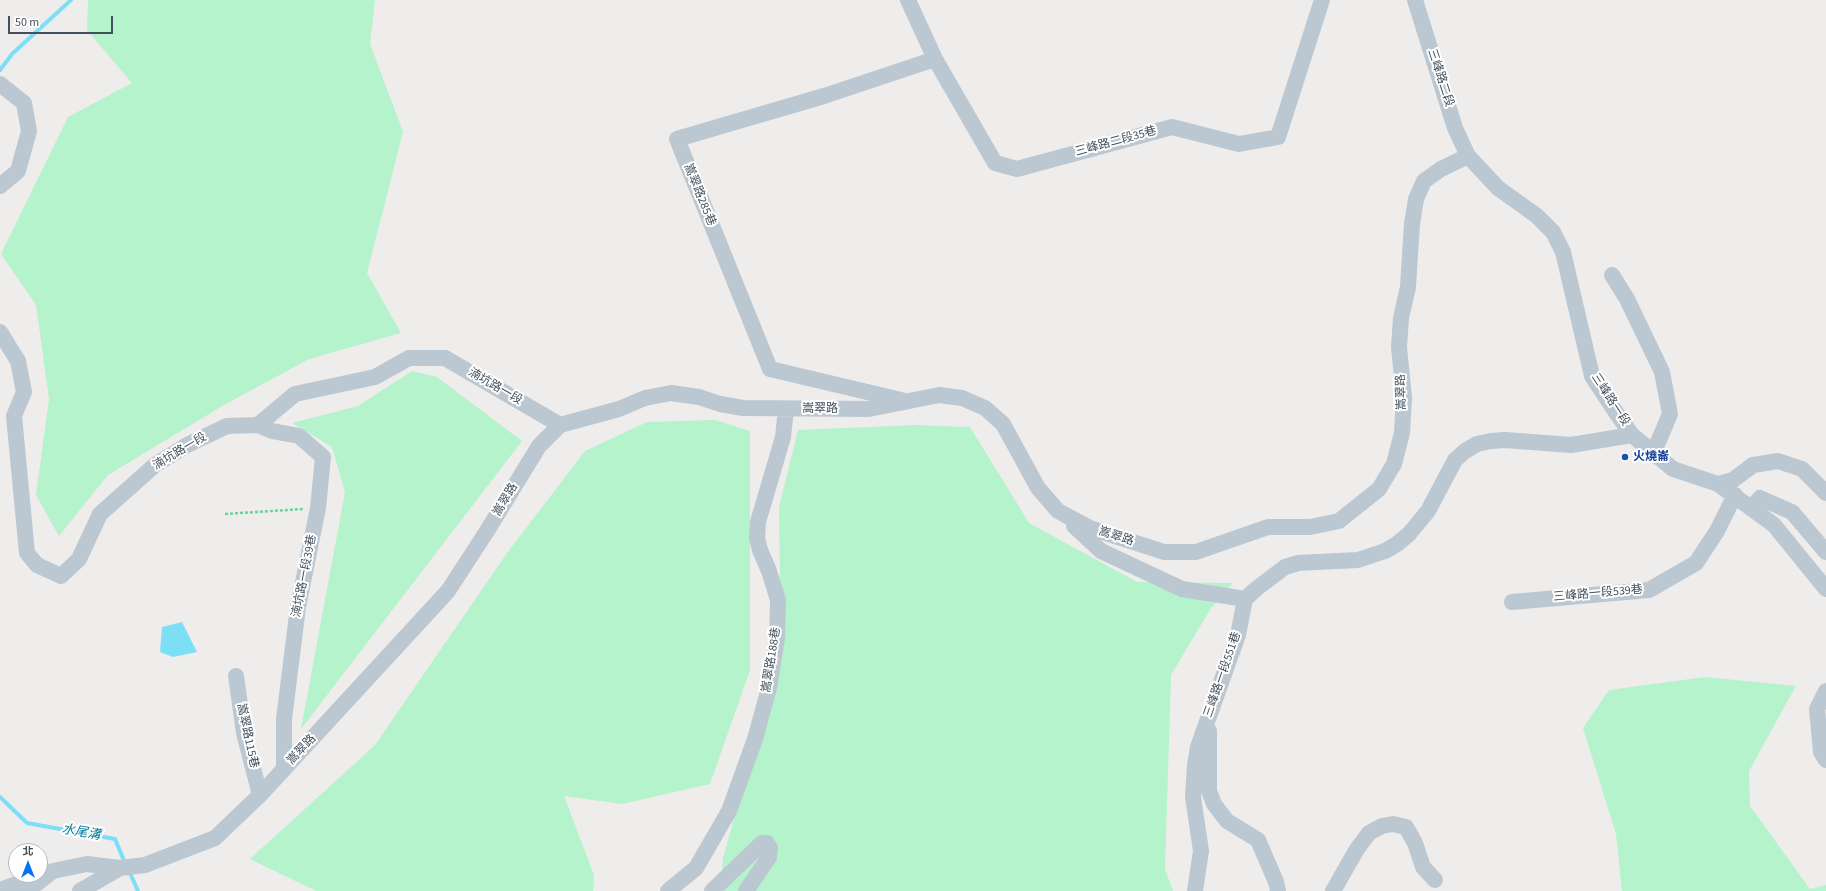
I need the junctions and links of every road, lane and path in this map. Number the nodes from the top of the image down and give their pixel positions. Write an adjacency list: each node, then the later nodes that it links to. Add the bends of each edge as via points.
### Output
1 (908, 0): 4 (street, 三峰路二段35巷)
2 (1322, 0): 4 (street, 三峰路二段35巷, via 1278,136 1239,144 1172,127 1017,169 995,163)
3 (1415, 0): 6 (street, 三峰路二段, via 1455,128)
4 (935, 59): 10 (street, 嵩翠路285巷, via 824,96 677,139 770,369)
5 (0, 84): 7 (street, via 24,103 29,130 18,171)
6 (1468, 156): 14 (street, 三峰路一段, via 1498,188 1537,216 1553,232 1563,252 1592,376); 21 (street, 嵩翠路, via 1424,181 1416,199 1408,287 1401,318 1399,347 1404,398 1402,433 1394,464 1379,489 1363,503 1339,521 1310,527 1268,527 1196,552 1164,552 1122,540 1090,528)
7 (0, 186)
8 (1612, 275): 15 (street, via 1627,299 1662,372 1670,414)
9 (0, 332): 12 (street, 湳坑路一段, via 18,361 24,392 14,416 27,553 37,565 61,576 79,559 100,514 155,465 186,445 227,426)
10 (909, 402): 11 (street, 嵩翠路, via 869,409); 21 (street, 嵩翠路, via 939,395 962,398 985,408 1003,424 1038,488)
11 (786, 409): 13 (street, 嵩翠路, via 743,408 671,393 645,398 619,409); 39 (street, 嵩翠路188巷, via 783,437 758,522 757,538 778,600 777,638 769,688 755,739 729,811 696,868)
12 (258, 425): 13 (street, 湳坑路一段, via 295,394 375,377 409,358 445,358); 20 (street, 湳坑路一段39巷, via 272,431 299,436 323,457)
13 (560, 425): 31 (street, 嵩翠路, via 539,446 448,591)
14 (1632, 435): 15 (street, 三峰路一段); 25 (street, via 1571,445 1505,440 1477,444 1455,460 1428,511 1397,544 1358,560 1298,563 1285,567)
15 (1653, 454): 16 (street, 三峰路一段, via 1674,469)
16 (1718, 484): 17 (street, via 1733,480 1753,465 1778,461 1802,469); 18 (street, 三峰路一段)
17 (1826, 493)
18 (1735, 495): 19 (street, 三峰路一段); 26 (street, 三峰路一段539巷, via 1717,531 1696,563 1649,590)
19 (1752, 507): 23 (street, via 1760,498 1792,512); 24 (street, 三峰路一段, via 1774,525)
20 (318, 508): 22 (path); 31 (street, 湳坑路一段39巷, via 298,607 284,719)
21 (1058, 511): 25 (street, via 1102,551 1182,589)
22 (226, 514)
23 (1826, 552)
24 (1826, 589)
25 (1245, 599): 29 (street, 三峰路一段551巷, via 1238,635)
26 (1512, 602)
27 (236, 676): 32 (street, 嵩翠路115巷, via 244,733)
28 (1826, 691): 30 (street, via 1817,709 1821,752)
29 (1209, 717): 42 (street, 三峰路一段551巷, via 1198,747 1193,782 1201,850); 43 (street, via 1209,791 1214,804 1227,821 1258,840)
30 (1826, 760)
31 (284, 769): 32 (street, 嵩翠路)
32 (260, 795): 33 (street, 嵩翠路, via 215,838 145,865)
33 (120, 868): 34 (street, 嵩翠路, via 87,864); 38 (street)
34 (52, 871): 36 (street); 37 (street, 嵩翠路)
35 (1435, 880): 44 (street, via 1423,866 1406,827 1393,824 1369,833)
36 (0, 890)
37 (27, 891)
38 (80, 891)
39 (668, 891)
40 (712, 891): 41 (street, via 762,843 767,843 770,848 769,857)
41 (746, 891)
42 (1195, 891)
43 (1278, 891)
44 (1333, 891)

